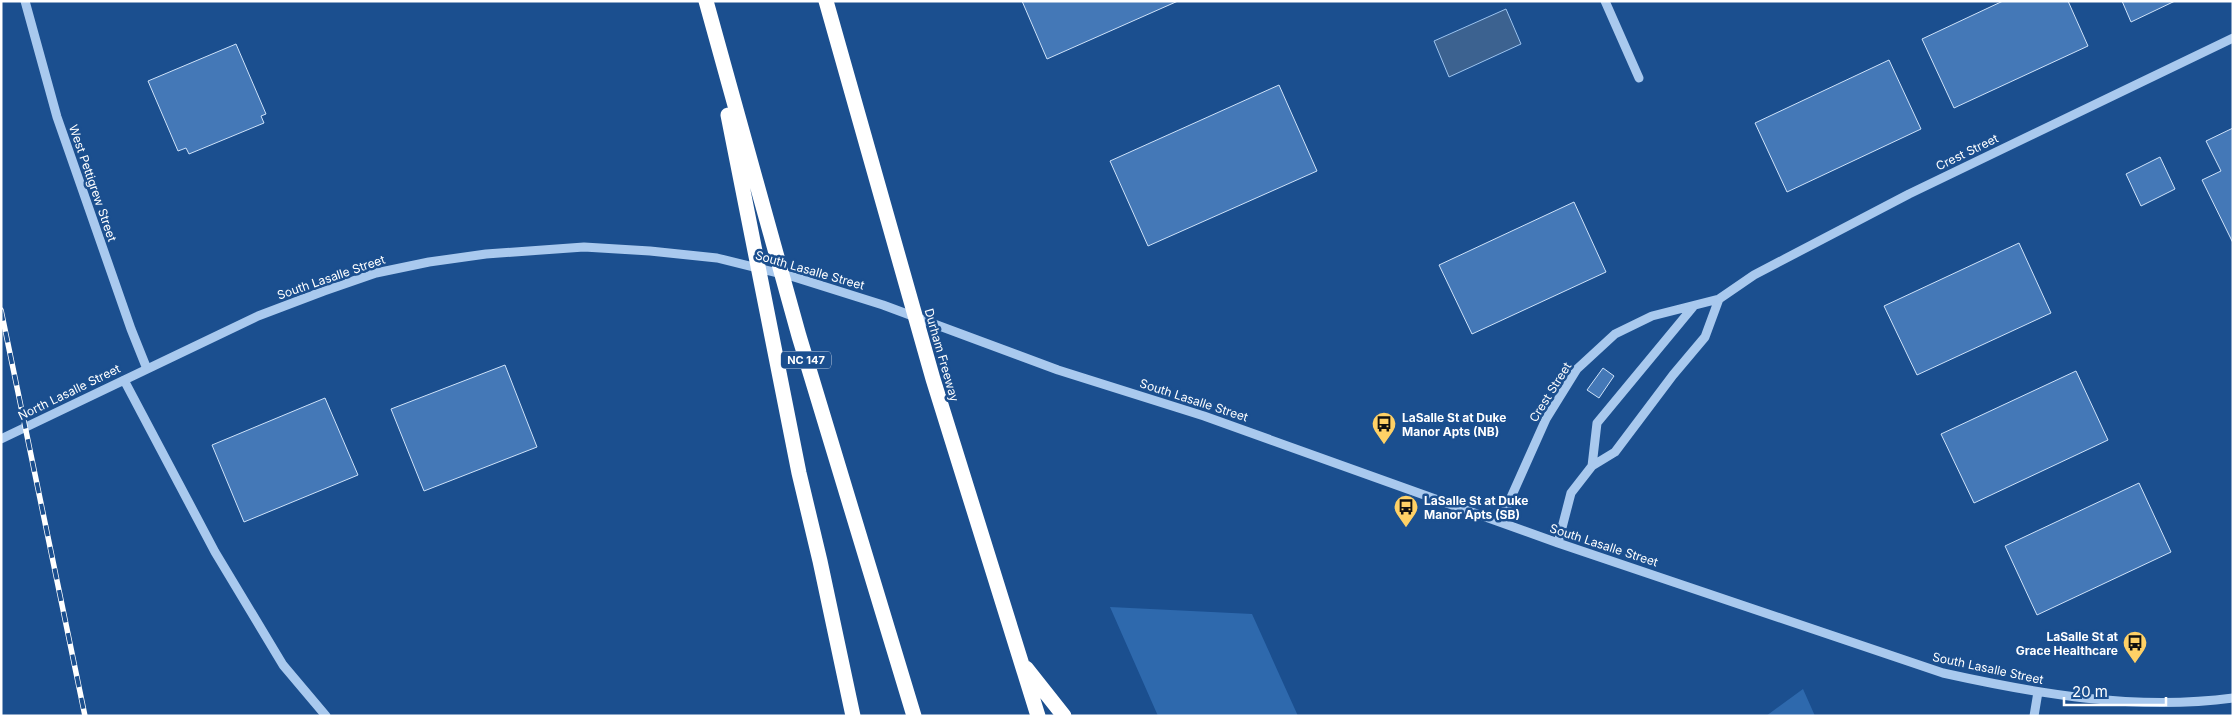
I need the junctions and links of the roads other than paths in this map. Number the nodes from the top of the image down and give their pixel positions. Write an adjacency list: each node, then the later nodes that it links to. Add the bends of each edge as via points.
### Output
1 (26, 1): 9 (street, West Pettigrew Street, via 57,117)
2 (706, 1): 19 (highway, via 799,474); 20 (highway, NC 147, via 799,336)
3 (826, 1): 15 (highway, Durham Freeway, via 933,379)
4 (1605, 1): 6 (street)
5 (2233, 38): 7 (street, Crest Street, via 1909,194 1754,275)
6 (1639, 78)
7 (1719, 299): 8 (street, Crest Street); 12 (street, via 1705,337 1616,452)
8 (1693, 307): 12 (street, via 1597,423); 13 (street, Crest Street, via 1652,316 1615,334 1578,369 1546,419)
9 (147, 369): 10 (street, North Lasalle Street); 13 (street, South Lasalle Street, via 258,316 376,273 429,262 534,250 584,247 650,250 717,258 794,277 883,305 1058,370 1204,416)
10 (124, 380): 11 (street, North Lasalle Street); 18 (street, via 215,552 254,617 283,665)
11 (1, 439)
12 (1592, 466): 14 (street, via 1571,493)
13 (1500, 522): 14 (street, South Lasalle Street)
14 (1558, 544): 16 (street, South Lasalle Street, via 1924,667)
15 (1020, 658): 21 (highway, Durham Freeway); 22 (highway)
16 (2038, 692): 17 (street, South Lasalle Street, via 2069,698 2168,702); 23 (street)
17 (2233, 698)
18 (326, 716)
19 (853, 716)
20 (914, 716)
21 (1038, 716)
22 (1064, 716)
23 (2034, 716)

